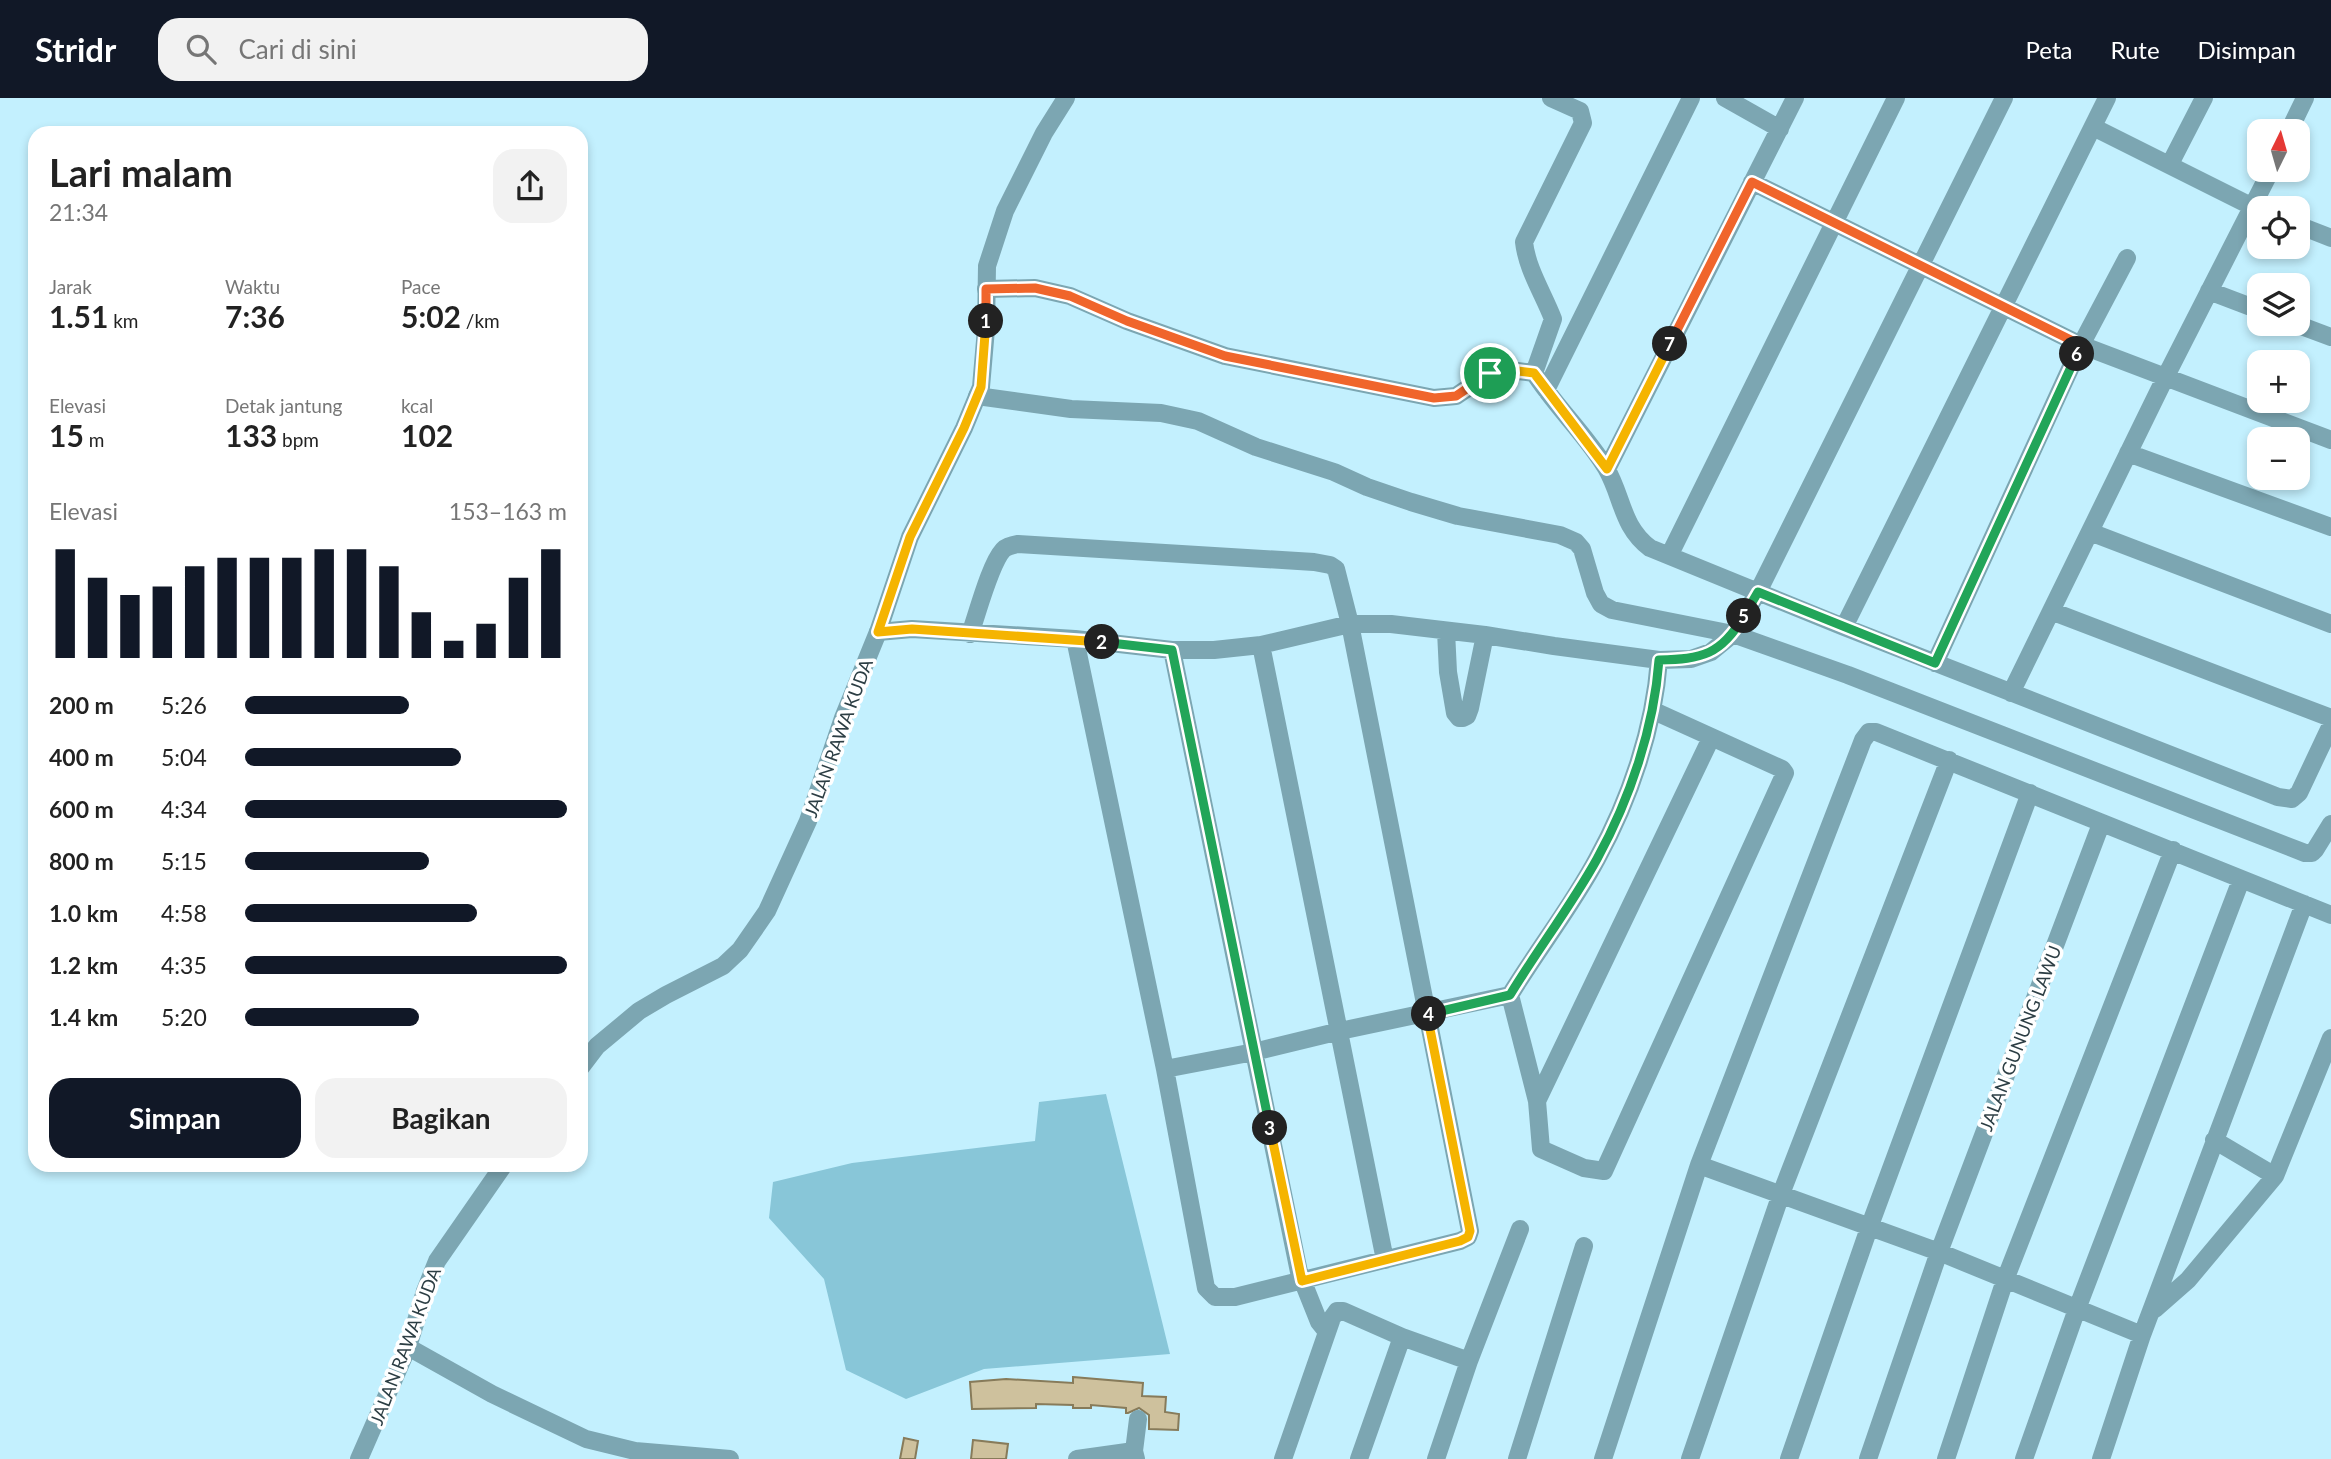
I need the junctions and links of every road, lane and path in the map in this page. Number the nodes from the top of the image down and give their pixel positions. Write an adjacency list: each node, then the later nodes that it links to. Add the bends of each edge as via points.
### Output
1 (1066, 98): 23 (street, JALAN RAWA KUDA, via 1005,211 987,266)
2 (1551, 98): 30 (street, via 1580,111 1583,122 1524,242 1553,319)
3 (1691, 98): 32 (street)
4 (1725, 98): 13 (street)
5 (1795, 98): 13 (street)
6 (1896, 98): 17 (street)
7 (2004, 98): 22 (street)
8 (2107, 98): 12 (street)
9 (2204, 98): 14 (street)
10 (2305, 98): 11 (street)
11 (2295, 119)
12 (2093, 127): 14 (street); 25 (street)
13 (1780, 129): 15 (street)
14 (2170, 164): 16 (street)
15 (1752, 182): 17 (street); 36 (street)
16 (2247, 204)
17 (1833, 223): 22 (street); 39 (street)
18 (2247, 225): 24 (street)
19 (2310, 230): 20 (street)
20 (2331, 238)
21 (2127, 258): 29 (street)
22 (1921, 266): 25 (street); 40 (street)
23 (986, 289): 30 (street, via 1035,288 1070,296 1225,356 1434,398 1456,396 1502,369); 33 (street, JALAN RAWA KUDA, via 984,363)
24 (2209, 291): 26 (street); 31 (street)
25 (2003, 304): 29 (street); 44 (street)
26 (2247, 305)
27 (2310, 329): 28 (street)
28 (2331, 337)
29 (2081, 345): 31 (street); 54 (street)
30 (1534, 373): 32 (street)
31 (2165, 378): 34 (street); 35 (street)
32 (1546, 390): 36 (street)
33 (977, 396): 46 (street, JALAN RAWA KUDA, via 910,537); 48 (street, via 1071,409 1160,413 1198,421 1256,447 1411,502 1576,542 1601,604)
34 (2331, 440)
35 (2128, 453): 37 (street); 38 (street)
36 (1607, 469): 39 (street, via 1638,538 1650,548)
37 (2331, 527)
38 (2090, 532): 41 (street); 43 (street)
39 (1670, 554): 40 (street)
40 (1758, 592): 44 (street); 48 (street)
41 (2051, 611): 55 (street); 57 (street)
42 (1349, 624): 45 (street); 47 (street, via 1336,569 1324,563 1018,544 1001,551); 51 (street); 69 (street)
43 (2331, 624)
44 (1844, 627): 54 (street)
45 (1446, 631): 49 (street); 49 (street, via 1448,672 1459,718 1467,716 1470,708)
46 (878, 632): 47 (street, via 912,629); 73 (street, JALAN RAWA KUDA, via 808,821 767,911 723,966 639,1011)
47 (970, 634): 50 (street)
48 (1733, 634): 53 (street, via 1702,656); 63 (street, via 2305,853 2315,850)
49 (1485, 635): 53 (street)
50 (1075, 639): 52 (street); 74 (street)
51 (1261, 645): 52 (street); 70 (street)
52 (1172, 650): 72 (street)
53 (1659, 660): 56 (street)
54 (1935, 663): 55 (street)
55 (2011, 693): 58 (street, via 2292,799)
56 (1654, 711): 59 (street); 68 (street, via 1607,839)
57 (2331, 718)
58 (2331, 724)
59 (1711, 738): 75 (street); 75 (street, via 1782,769 1785,778 1604,1171 1584,1168 1541,1149)
60 (1949, 760): 61 (street); 77 (street, via 1876,732 1865,736); 80 (street)
61 (2030, 793): 62 (street); 82 (street)
62 (2101, 824): 64 (street); 84 (street, JALAN GUNUNG LAWU)
63 (2331, 824)
64 (2172, 850): 65 (street); 86 (street)
65 (2241, 880): 66 (street); 88 (street)
66 (2304, 904): 67 (street); 76 (street)
67 (2331, 915)
68 (1510, 995): 69 (street); 75 (street)
69 (1427, 1014): 70 (street); 85 (street, via 1470,1231 1460,1241)
70 (1340, 1031): 72 (street); 85 (street)
71 (2331, 1038): 79 (street)
72 (1254, 1052): 74 (street); 87 (street)
73 (588, 1057)
74 (1165, 1069): 87 (street, via 1206,1288 1215,1297 1236,1297)
75 (1537, 1101)
76 (2214, 1140): 79 (street); 89 (street)
77 (1699, 1166): 80 (street); 104 (street)
78 (499, 1172): 93 (street, JALAN RAWA KUDA, via 437,1261)
79 (2275, 1176): 89 (street, via 2189,1280)
80 (1781, 1194): 82 (street); 105 (street)
81 (1520, 1228): 94 (street)
82 (1869, 1228): 84 (street); 106 (street)
83 (1584, 1246): 103 (street)
84 (1939, 1252): 86 (street); 107 (street, JALAN GUNUNG LAWU)
85 (1385, 1260): 87 (street)
86 (2005, 1280): 88 (street); 108 (street)
87 (1302, 1281): 90 (street)
88 (2077, 1309): 91 (street); 109 (street)
89 (2153, 1311): 91 (street)
90 (1327, 1332): 92 (street, via 1337,1311 1343,1311); 100 (street)
91 (2142, 1335): 110 (street)
92 (1402, 1337): 94 (street); 101 (street)
93 (408, 1348): 97 (street, JALAN RAWA KUDA); 98 (street, via 586,1439 635,1451)
94 (1469, 1361): 102 (street)
95 (1138, 1419): 96 (street)
96 (1135, 1455): 99 (street)
97 (359, 1459)
98 (730, 1459)
99 (1077, 1459)
100 (1283, 1459)
101 (1359, 1459)
102 (1436, 1459)
103 (1517, 1459)
104 (1603, 1459)
105 (1690, 1459)
106 (1788, 1459)
107 (1868, 1459)
108 (1946, 1459)
109 (2024, 1459)
110 (2101, 1459)

